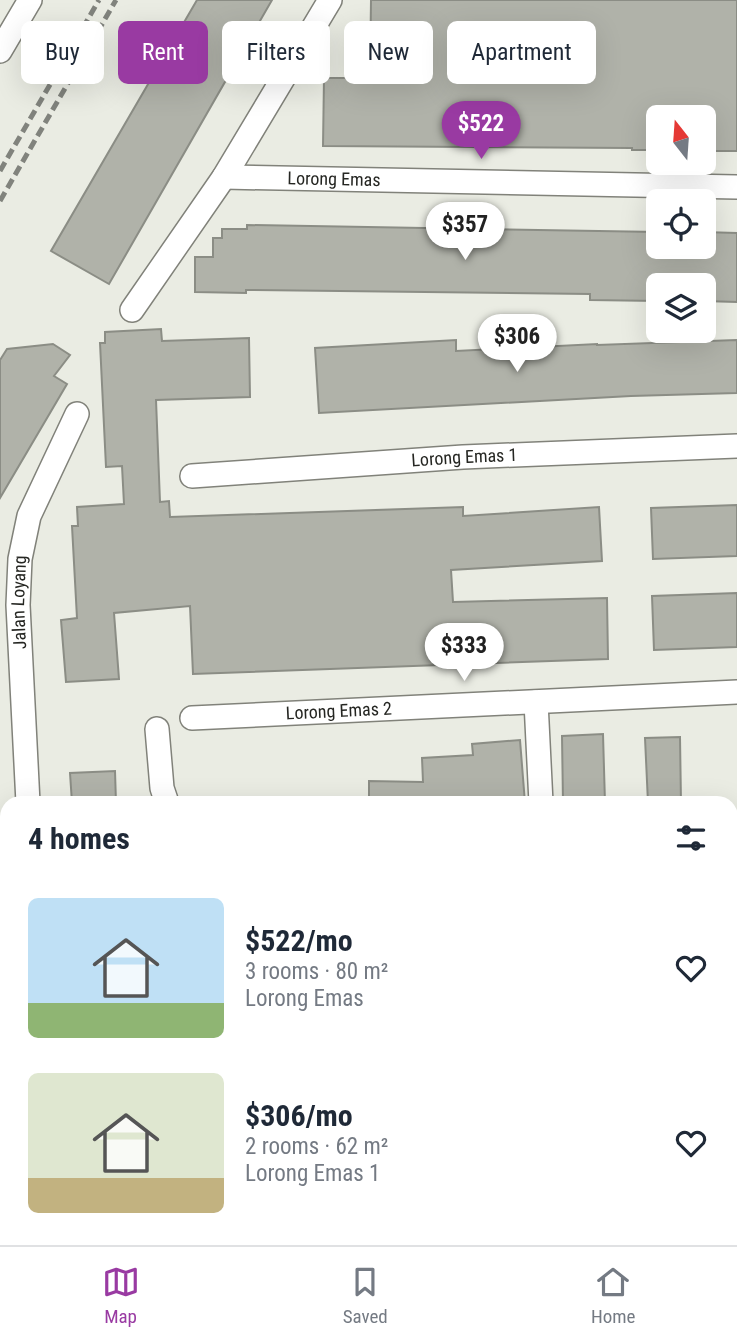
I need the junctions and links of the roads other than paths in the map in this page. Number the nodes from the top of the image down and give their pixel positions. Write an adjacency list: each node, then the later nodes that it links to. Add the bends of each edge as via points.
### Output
1 (30, 0): 3 (street)
2 (330, 0): 4 (street)
3 (0, 51)
4 (224, 177): 5 (street, Lorong Emas); 6 (street)
5 (737, 187)
6 (132, 310)
7 (77, 414): 14 (street, Jalan Loyang, via 29,516 20,559)
8 (737, 446): 9 (street, Lorong Emas 1, via 463,457)
9 (192, 476)
10 (737, 692): 11 (street, Lorong Emas 2)
11 (536, 702): 12 (street, Lorong Emas 2); 16 (street)
12 (192, 718)
13 (157, 729): 15 (street)
14 (28, 796)
15 (165, 796)
16 (541, 796)

